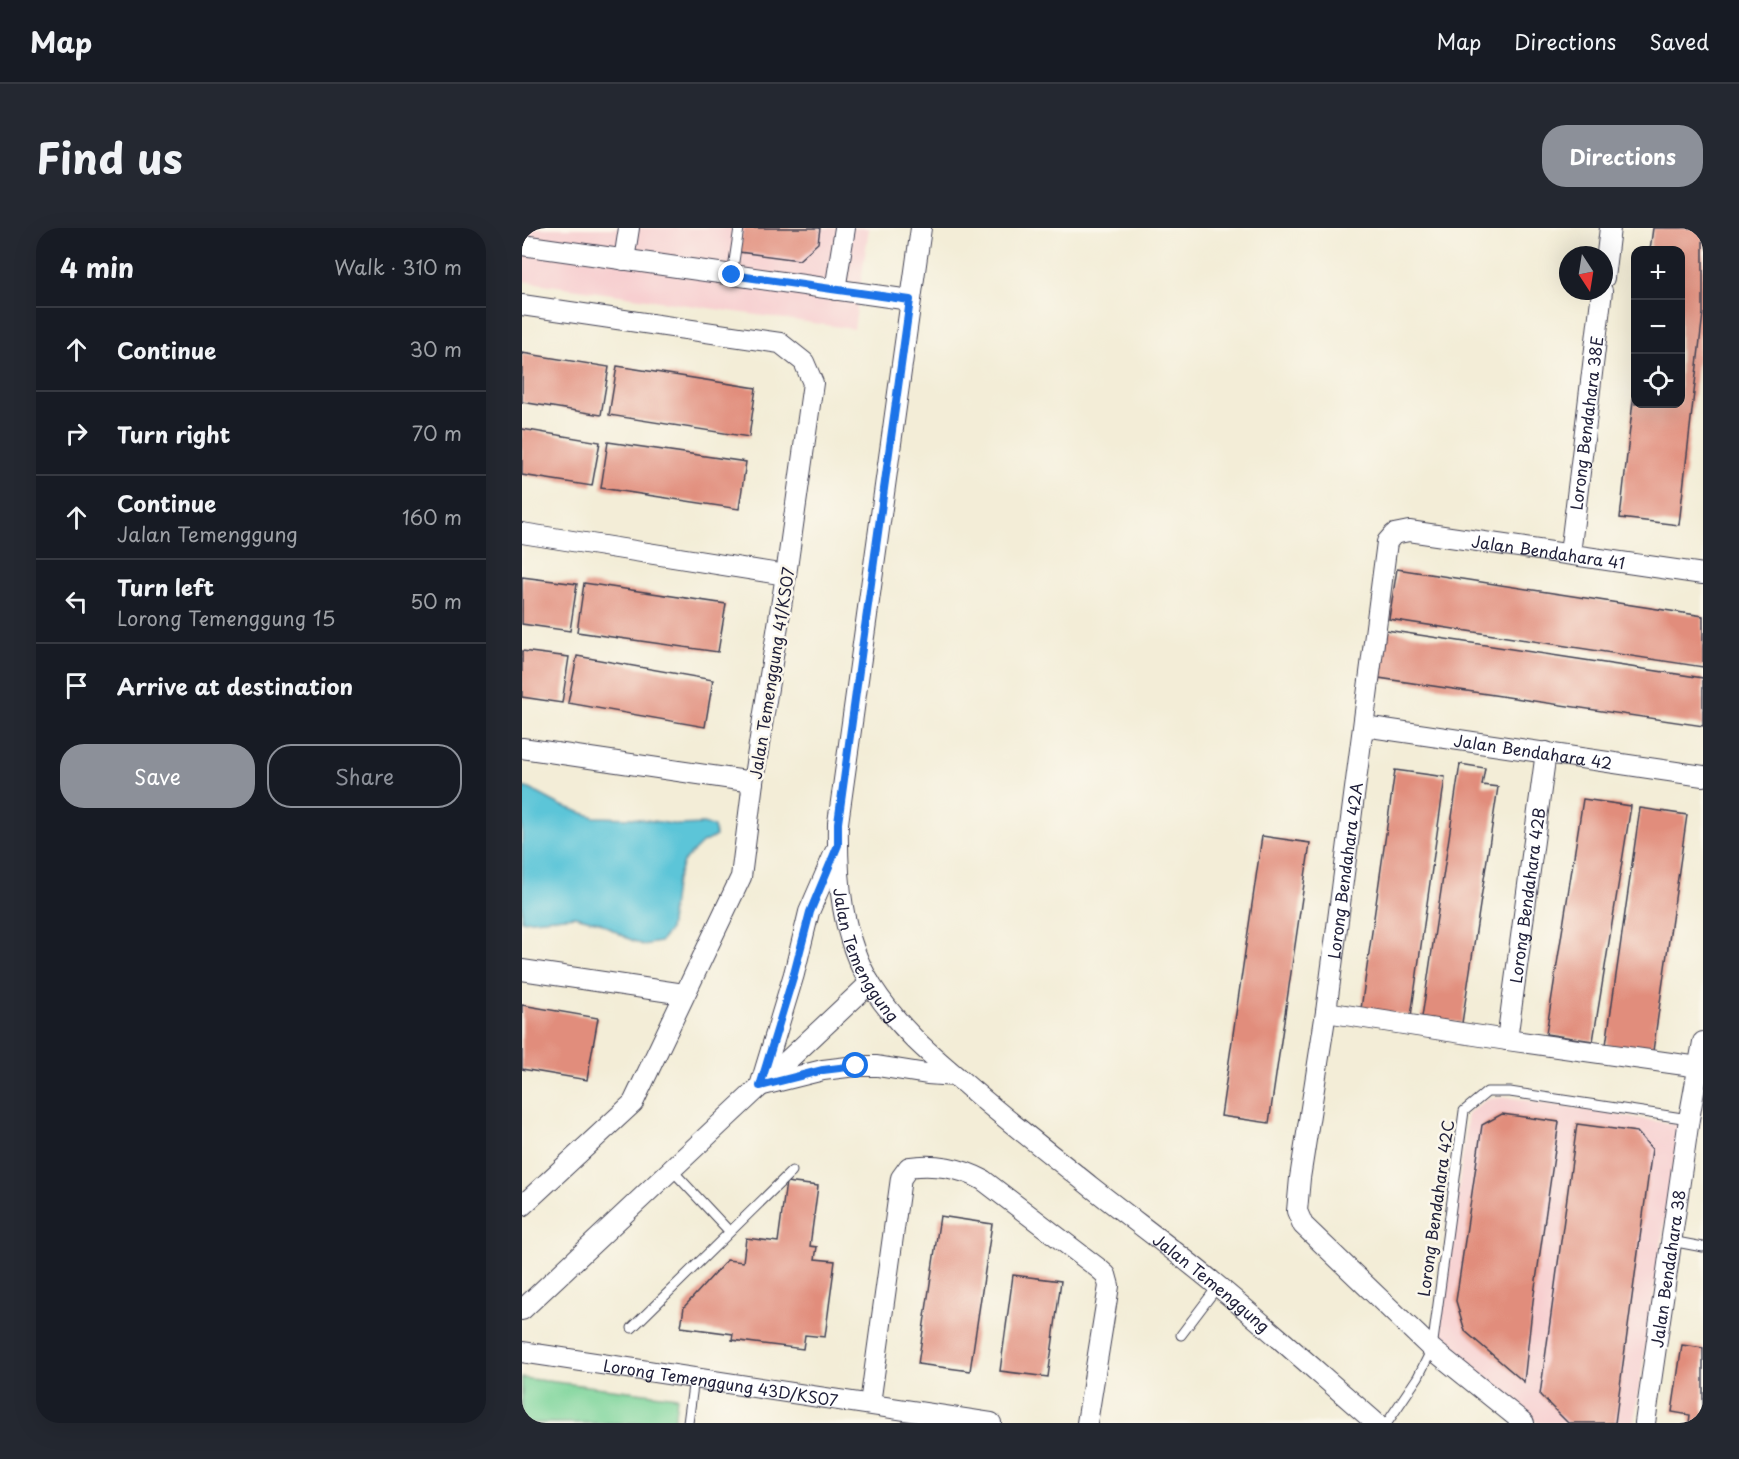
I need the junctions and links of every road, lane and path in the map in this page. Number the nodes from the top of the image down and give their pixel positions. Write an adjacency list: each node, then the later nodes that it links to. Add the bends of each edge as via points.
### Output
1 (629, 228): 8 (street)
2 (739, 228): 9 (lane)
3 (844, 228): 10 (street)
4 (921, 228): 11 (street, Jalan Temenggung)
5 (1610, 228): 7 (street)
6 (522, 245): 8 (street)
7 (1608, 246)
8 (624, 260): 9 (street)
9 (732, 275): 10 (street)
10 (836, 290): 11 (street)
11 (910, 300): 24 (street, Jalan Temenggung)
12 (1601, 300): 16 (street, Lorong Bendahara 38E)
13 (522, 305): 18 (street, Jalan Temenggung 41/KS07, via 780,344 804,362 813,383)
14 (522, 533): 18 (street)
15 (1394, 534): 16 (street, Jalan Bendahara 41, via 1409,531); 19 (street, Lorong Bendahara 42A, via 1387,543)
16 (1570, 554): 17 (street, Jalan Bendahara 41)
17 (1703, 574)
18 (786, 575): 23 (street, Jalan Temenggung 41/KS07)
19 (1364, 726): 21 (street, Jalan Bendahara 42); 28 (street, Lorong Bendahara 42A)
20 (522, 748): 23 (street)
21 (1546, 752): 22 (street, Jalan Bendahara 42); 29 (street, Lorong Bendahara 42B)
22 (1703, 776)
23 (753, 782): 27 (street, Jalan Temenggung 41/KS07, via 741,877)
24 (838, 845): 26 (street, Jalan Temenggung, via 841,900 857,959); 34 (street, via 810,912)
25 (522, 970): 27 (street)
26 (870, 983): 33 (street, Jalan Temenggung, via 916,1043); 34 (street)
27 (684, 994): 38 (street, Jalan Temenggung 41/KS07, via 633,1103)
28 (1326, 1012): 29 (street); 46 (street, Lorong Bendahara 42A, via 1297,1211 1303,1225)
29 (1507, 1040): 32 (street)
30 (1703, 1042): 31 (street, Jalan Bendahara 38)
31 (1703, 1047): 32 (street, Jalan Bendahara 38)
32 (1699, 1066): 35 (street, Jalan Bendahara 38)
33 (955, 1076): 34 (street, via 856,1066); 42 (street, Jalan Temenggung)
34 (760, 1086): 36 (street)
35 (1689, 1119): 40 (street, Jalan Bendahara 38); 46 (lane, Lorong Bendahara 42C, via 1510,1092 1486,1092 1464,1111)
36 (672, 1170): 39 (lane); 43 (street)
37 (792, 1171): 39 (lane)
38 (525, 1199)
39 (730, 1232): 44 (lane)
40 (1671, 1241): 41 (lane); 56 (street, Jalan Bendahara 38)
41 (1703, 1247)
42 (1218, 1286): 45 (lane); 53 (street, Jalan Temenggung)
43 (522, 1310)
44 (632, 1328)
45 (1181, 1335)
46 (1432, 1349): 54 (lane, Lorong Bendahara 42C); 55 (street)
47 (522, 1352): 48 (street, Lorong Temenggung 43D/KS07)
48 (694, 1378): 49 (street, Lorong Temenggung 43D/KS07); 50 (lane)
49 (870, 1404): 51 (street, Lorong Temenggung 43D/KS07); 52 (street, via 901,1178 909,1167 924,1164 968,1172 983,1180 1106,1275 1109,1286)
50 (688, 1423)
51 (991, 1423)
52 (1087, 1423)
53 (1376, 1423)
54 (1387, 1423)
55 (1524, 1423)
56 (1645, 1423)

